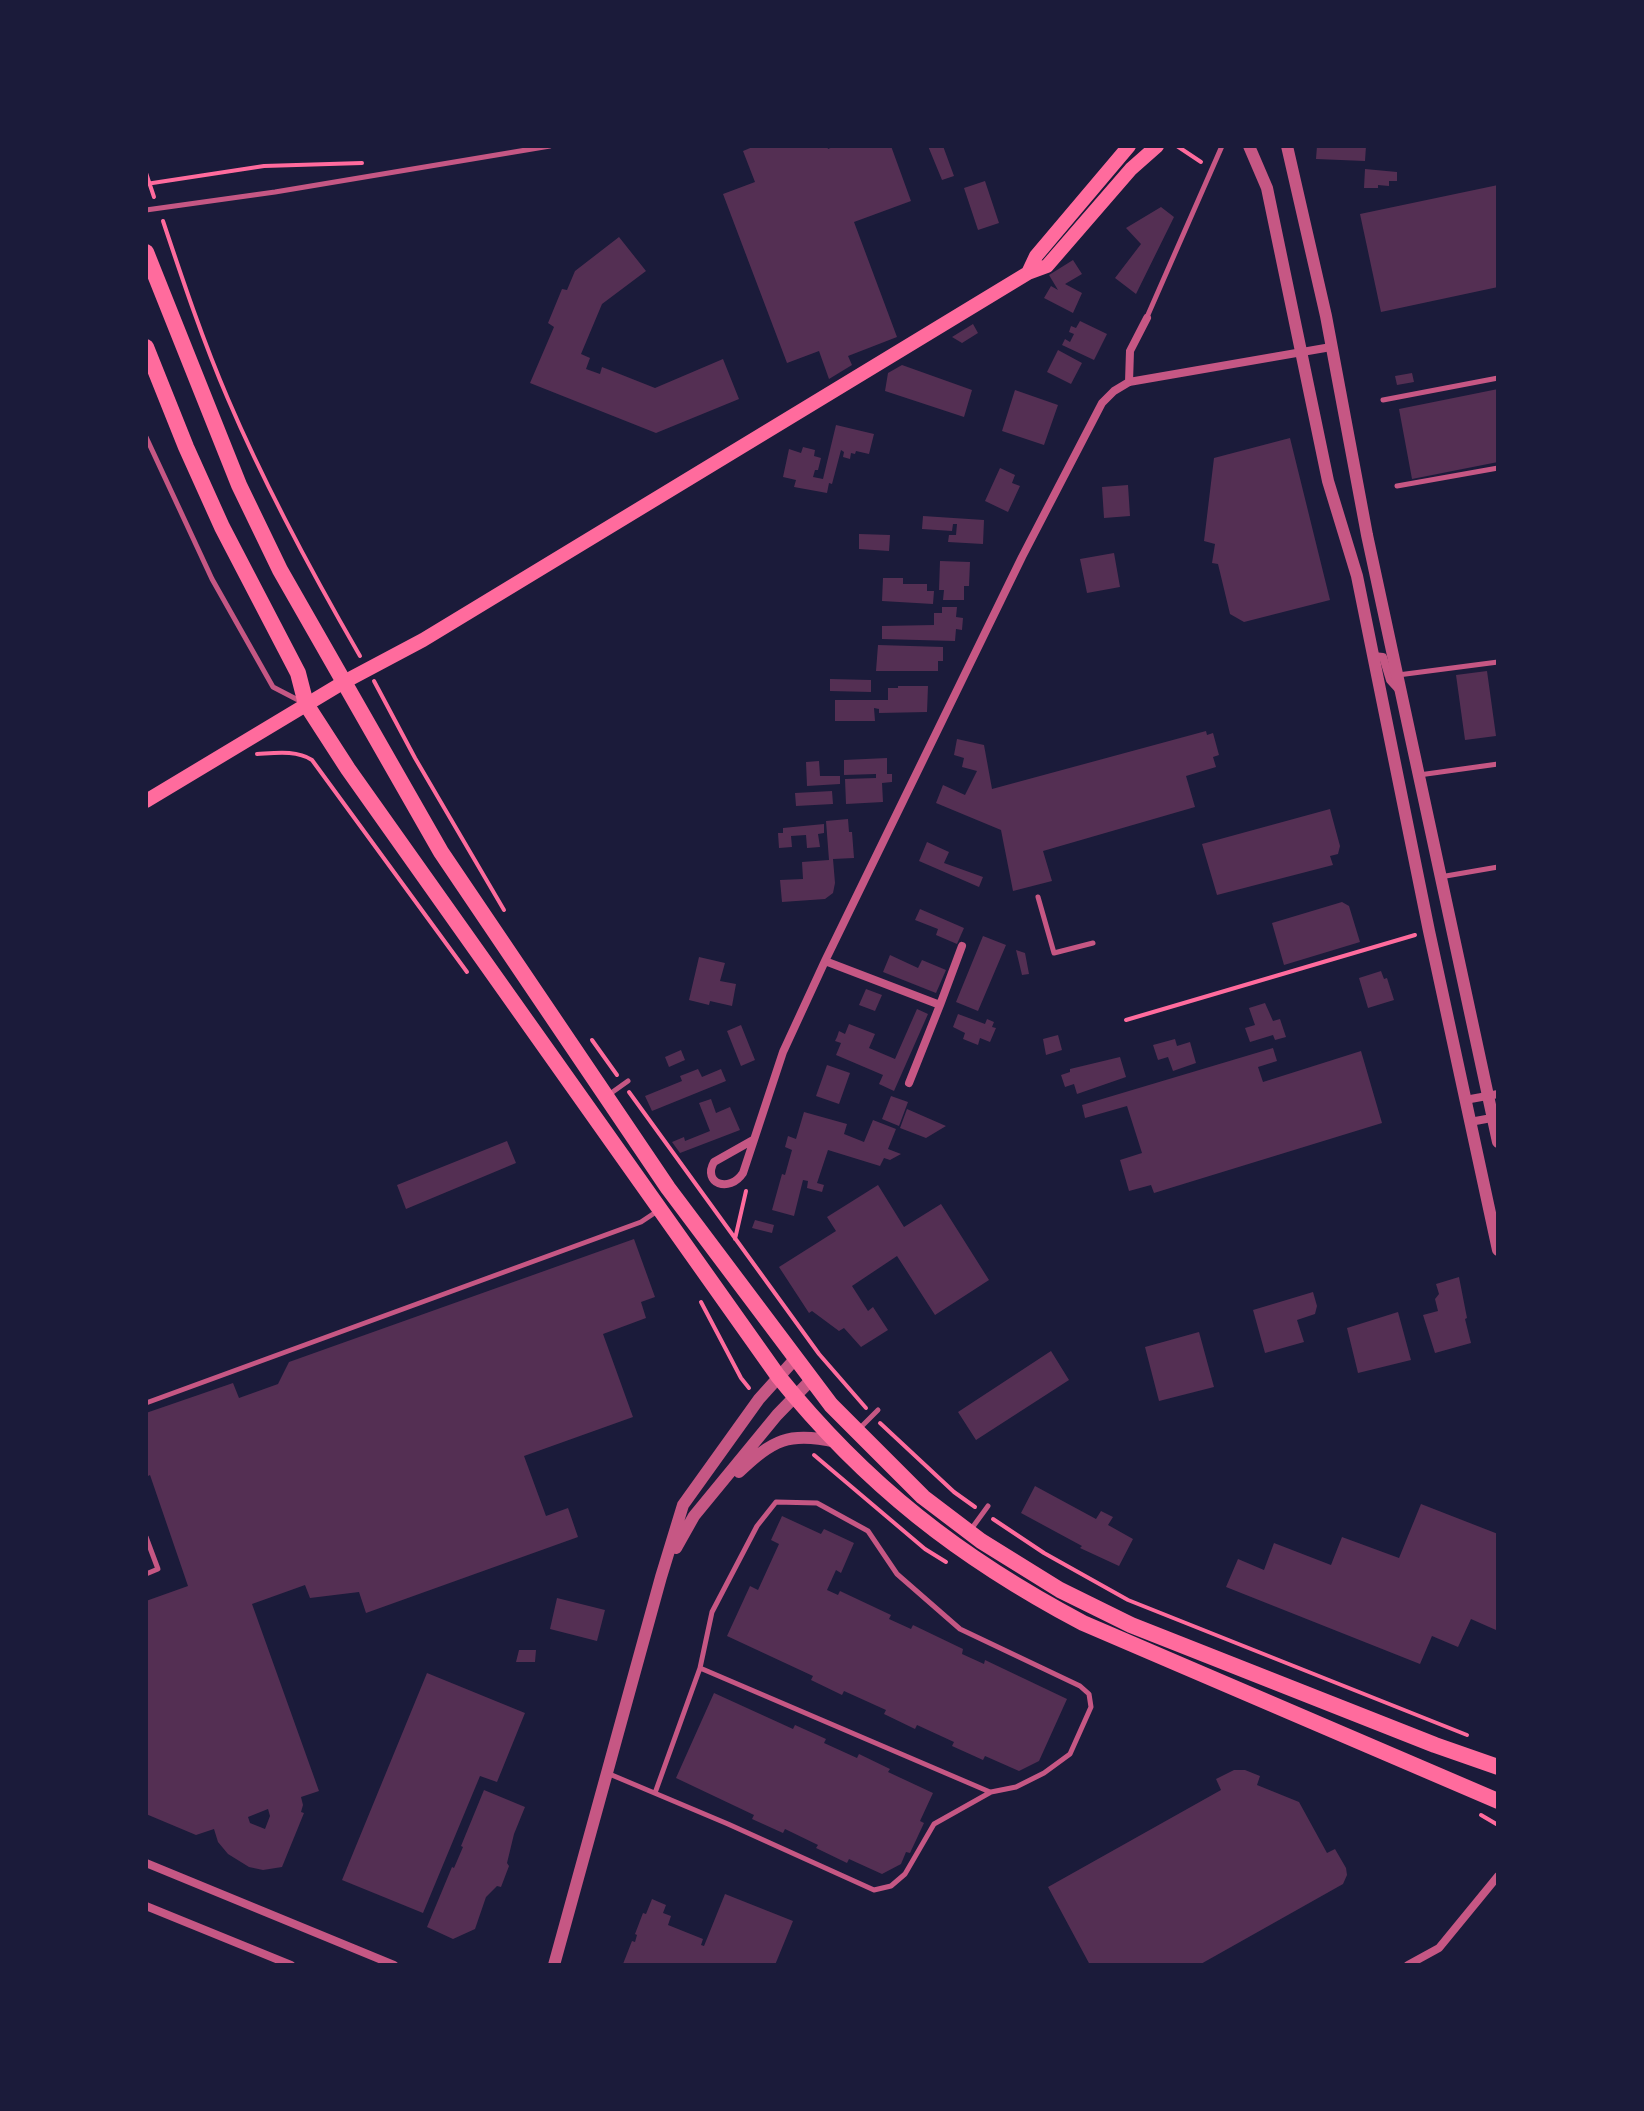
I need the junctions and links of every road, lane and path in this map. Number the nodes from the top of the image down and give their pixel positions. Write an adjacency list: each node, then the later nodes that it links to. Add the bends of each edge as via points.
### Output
1 (550, 146): 11 (lane)
2 (1129, 146): 13 (main road, via 1036,256)
3 (1157, 146): 13 (main road, via 1047,266)
4 (1222, 146): 14 (lane)
5 (1249, 146): 17 (street, via 1267,188)
6 (1287, 146): 16 (street)
7 (365, 163): 9 (path, via 264,166)
8 (146, 173): 9 (path)
9 (148, 184): 11 (path)
10 (146, 210): 11 (lane)
11 (159, 210): 26 (path, via 228,400)
12 (146, 252): 28 (main road, via 239,485)
13 (1028, 273): 26 (main road)
14 (1147, 318): 19 (street, via 1130,351)
15 (146, 347): 30 (main road, via 222,527 298,673)
16 (1331, 347): 17 (street); 27 (street)
17 (1302, 351): 19 (street); 24 (street, via 1328,481 1357,576)
18 (1498, 378): 20 (lane)
19 (1129, 382): 42 (street, via 1102,403)
20 (1383, 400)
21 (146, 437): 30 (lane, via 212,579 273,687)
22 (1498, 468): 23 (lane)
23 (1397, 486)
24 (1373, 656): 29 (street, via 1383,657 1390,680); 39 (street)
25 (1498, 662): 27 (lane)
26 (367, 669): 28 (main road); 38 (path)
27 (1397, 675): 29 (street)
28 (344, 682): 30 (main road); 50 (main road, via 441,852)
29 (1400, 691): 33 (street)
30 (306, 704): 34 (main road); 57 (main road)
31 (250, 755): 43 (path, via 282,752 312,760)
32 (1498, 764): 33 (lane)
33 (1418, 775): 36 (street)
34 (146, 801)
35 (1498, 867): 36 (lane)
36 (1439, 877): 49 (street)
37 (1038, 897): 40 (lane, via 1054,953)
38 (508, 916)
39 (1429, 931): 45 (path); 51 (street)
40 (1093, 943)
41 (962, 946): 44 (street)
42 (825, 961): 44 (street); 54 (street, via 783,1052)
43 (475, 982)
44 (940, 1005): 48 (street)
45 (1126, 1020)
46 (585, 1031): 47 (path)
47 (626, 1083): 50 (lane); 58 (path)
48 (909, 1083)
49 (1493, 1095): 51 (street); 52 (street)
50 (606, 1097): 61 (main road)
51 (1465, 1100): 53 (street)
52 (1496, 1117): 53 (street); 55 (street)
53 (1470, 1122): 59 (street)
54 (753, 1140): 56 (street); 56 (street, via 720,1157 711,1168 724,1186)
55 (1498, 1142)
56 (743, 1173): 58 (path, via 746,1193)
57 (660, 1210): 62 (main road); 66 (lane, via 641,1222)
58 (735, 1239): 67 (path, via 819,1354)
59 (1498, 1250)
60 (700, 1299): 65 (path, via 741,1378)
61 (795, 1359): 62 (street); 63 (main road)
62 (778, 1376): 64 (main road); 65 (street)
63 (811, 1380): 64 (street); 68 (main road)
64 (794, 1396): 70 (main road); 73 (street)
65 (759, 1399): 77 (street, via 683,1505)
66 (146, 1403)
67 (875, 1413): 68 (lane); 72 (path, via 954,1492)
68 (856, 1431): 74 (main road, via 923,1497)
69 (793, 1436): 70 (street); 73 (street, via 762,1450); 76 (path)
70 (837, 1443): 85 (main road, via 924,1524 1022,1591 1083,1623)
71 (988, 1506): 72 (lane)
72 (983, 1513): 74 (lane); 80 (path, via 1128,1600)
73 (694, 1516): 77 (street)
74 (969, 1532): 81 (main road, via 1060,1590 1131,1625)
75 (146, 1537): 78 (lane, via 158,1569)
76 (952, 1566)
77 (663, 1571): 82 (street)
78 (146, 1574)
79 (700, 1668): 83 (lane); 83 (lane, via 712,1612 763,1515 776,1502 817,1503 868,1531 897,1574 960,1629 1089,1694 1091,1707 1070,1754 1016,1787); 84 (lane)
80 (1472, 1737)
81 (1498, 1767)
82 (607, 1773): 84 (lane); 93 (street)
83 (991, 1792): 84 (lane, via 934,1824 905,1874 891,1886 874,1890)
84 (655, 1793)
85 (1498, 1801)
86 (1473, 1810): 87 (path)
87 (1498, 1825)
88 (146, 1863): 92 (street)
89 (1498, 1876): 94 (street, via 1439,1948)
90 (146, 1906): 91 (street)
91 (291, 1965)
92 (394, 1965)
93 (554, 1965)
94 (1408, 1965)

